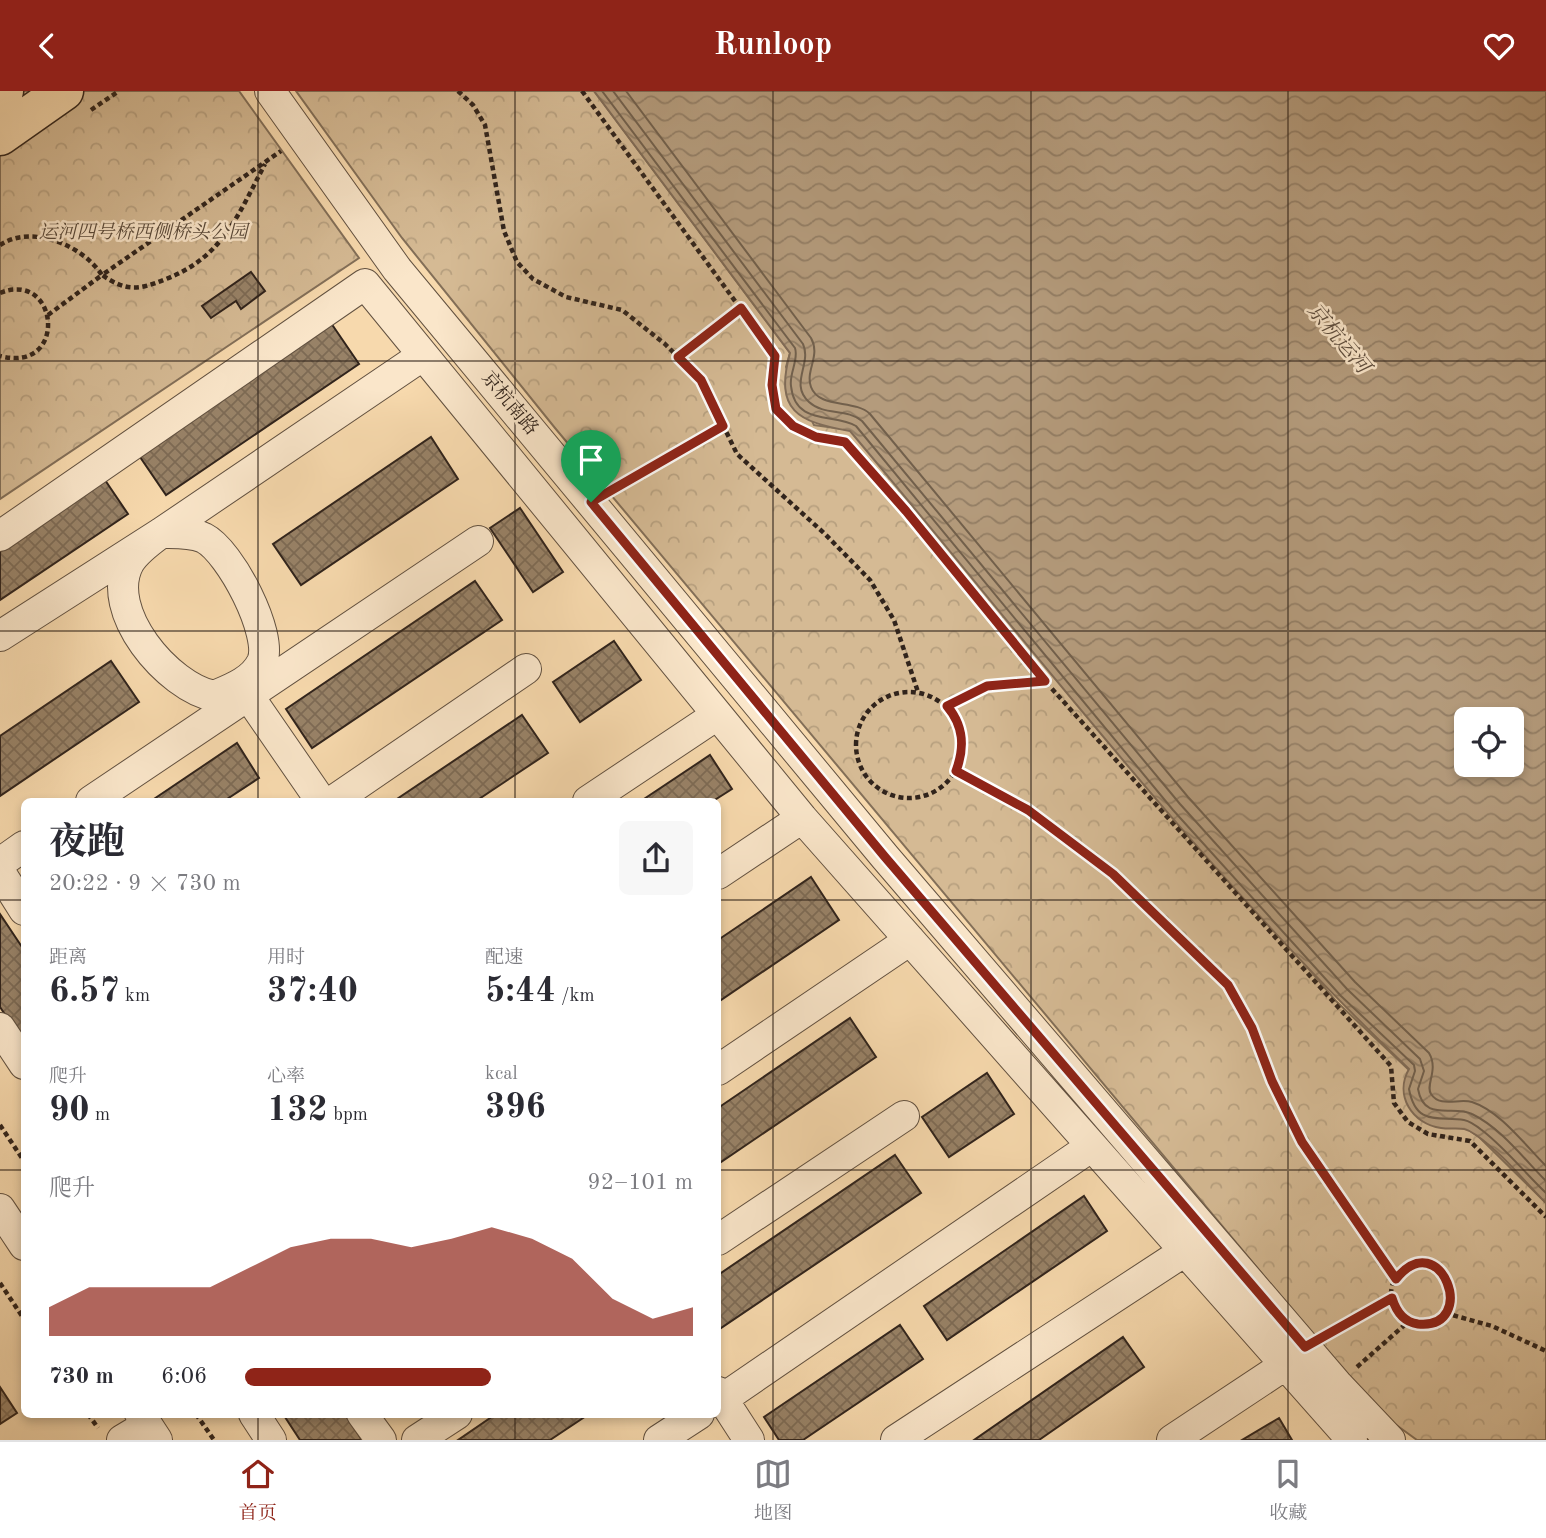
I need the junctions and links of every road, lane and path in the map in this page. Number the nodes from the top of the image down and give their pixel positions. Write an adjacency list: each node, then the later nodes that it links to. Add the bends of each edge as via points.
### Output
1 (64, 91): 5 (main road)
2 (270, 91): 6 (street, 京杭南路)
3 (458, 91): 15 (path, via 485,124 504,231 517,262 533,279 566,297 622,310)
4 (582, 91): 11 (path)
5 (0, 136)
6 (303, 137): 7 (path); 17 (street, 京杭南路, via 397,269)
7 (266, 161): 9 (path); 9 (path, via 239,214 202,262 141,289 116,284)
8 (0, 245): 9 (path, via 11,238 55,239 93,262)
9 (102, 275): 12 (path)
10 (1, 290): 12 (path, via 36,296)
11 (741, 308): 15 (path); 23 (path, via 775,356 772,385 776,409 804,432 845,442)
12 (48, 315): 13 (path, via 41,347 22,358)
13 (0, 356)
14 (422, 356): 18 (street); 19 (street, via 365,283); 27 (street)
15 (678, 357): 16 (path, via 701,380)
16 (723, 426): 17 (path); 25 (path, via 748,467 870,580 894,620)
17 (591, 502): 59 (street, 京杭南路)
18 (161, 533): 21 (street); 24 (street, via 204,538 224,553 242,583 264,647 262,661); 24 (street, via 129,563 124,585 133,623 155,657 186,686 214,696)
19 (0, 536)
20 (478, 541): 24 (street)
21 (0, 636)
22 (526, 669): 31 (street)
23 (1045, 681): 26 (path, via 987,686); 48 (path, via 1391,1066 1394,1103 1408,1122 1428,1134 1470,1141)
24 (244, 690): 29 (street); 30 (street)
25 (918, 692): 26 (path); 28 (path, via 885,697 861,721 857,757 864,774 893,796 911,798 928,795)
26 (947, 706): 28 (path, via 962,738)
27 (716, 715): 32 (street); 33 (street)
28 (956, 771): 52 (path, via 1028,810 1113,874 1228,985 1302,1142)
29 (95, 798)
30 (319, 798)
31 (337, 798)
32 (592, 798)
33 (802, 818): 37 (street); 39 (street)
34 (21, 848): 35 (street)
35 (0, 863)
36 (0, 872): 38 (street)
37 (721, 872)
38 (21, 905)
39 (910, 940): 42 (street); 45 (street)
40 (0, 1028): 41 (street)
41 (21, 1060)
42 (721, 1068)
43 (904, 1116): 49 (street)
44 (0, 1125): 46 (path)
45 (1092, 1146): 51 (street); 61 (street)
46 (21, 1156)
47 (0, 1209): 50 (street)
48 (1546, 1217)
49 (721, 1238)
50 (21, 1240)
51 (1185, 1251): 59 (street); 74 (street)
52 (1396, 1279): 54 (path); 55 (path, via 1411,1266 1438,1269 1446,1276 1451,1294)
53 (0, 1283): 56 (path)
54 (1392, 1298): 57 (path, via 1395,1308); 59 (path)
55 (1445, 1313): 57 (path, via 1428,1323); 58 (path, via 1492,1326)
56 (21, 1314)
57 (1409, 1321): 60 (path)
58 (1546, 1351)
59 (1295, 1357): 60 (street, 京杭南路); 75 (street); 76 (street)
60 (1337, 1384): 77 (street, 京杭南路)
61 (721, 1397)
62 (721, 1410): 73 (street)
63 (199, 1418): 68 (path)
64 (257, 1418): 69 (street)
65 (365, 1418): 70 (street)
66 (451, 1418): 71 (street)
67 (691, 1418): 72 (street)
68 (214, 1440)
69 (271, 1440)
70 (381, 1440)
71 (418, 1440)
72 (659, 1440)
73 (749, 1440)
74 (896, 1440)
75 (1172, 1440)
76 (1352, 1440)
77 (1390, 1440)

